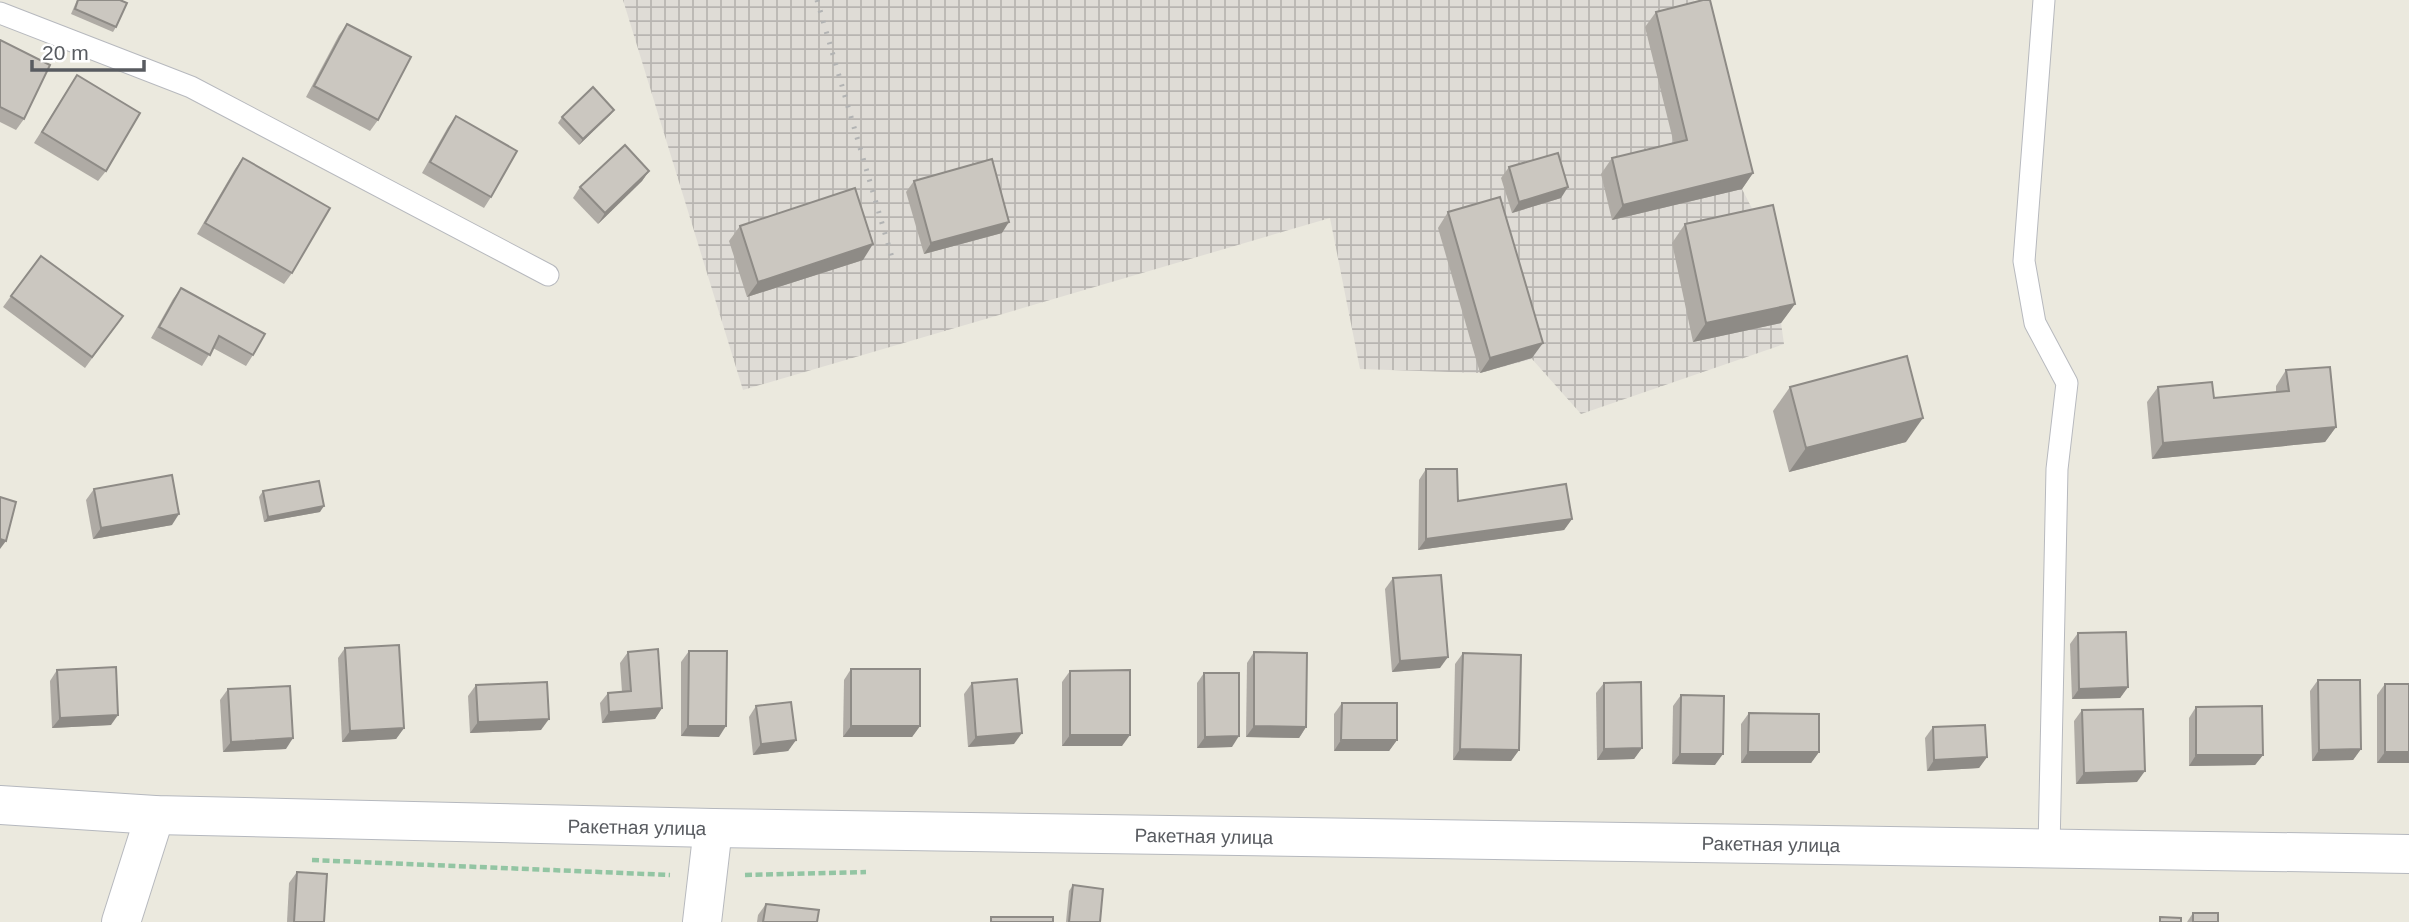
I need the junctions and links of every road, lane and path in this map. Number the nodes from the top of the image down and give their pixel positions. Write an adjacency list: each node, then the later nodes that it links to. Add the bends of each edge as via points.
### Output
1 (2044, 0): 7 (lane, via 2024,261 2035,323 2067,383 2057,469)
2 (0, 13): 3 (lane, via 191,87)
3 (548, 275)
4 (0, 805): 5 (main road, Ракетная улица)
5 (155, 816): 6 (main road, Ракетная улица); 9 (main road)
6 (713, 828): 7 (main road, Ракетная улица); 10 (main road)
7 (2049, 849): 8 (main road, Ракетная улица)
8 (2409, 854)
9 (121, 922)
10 (702, 922)

